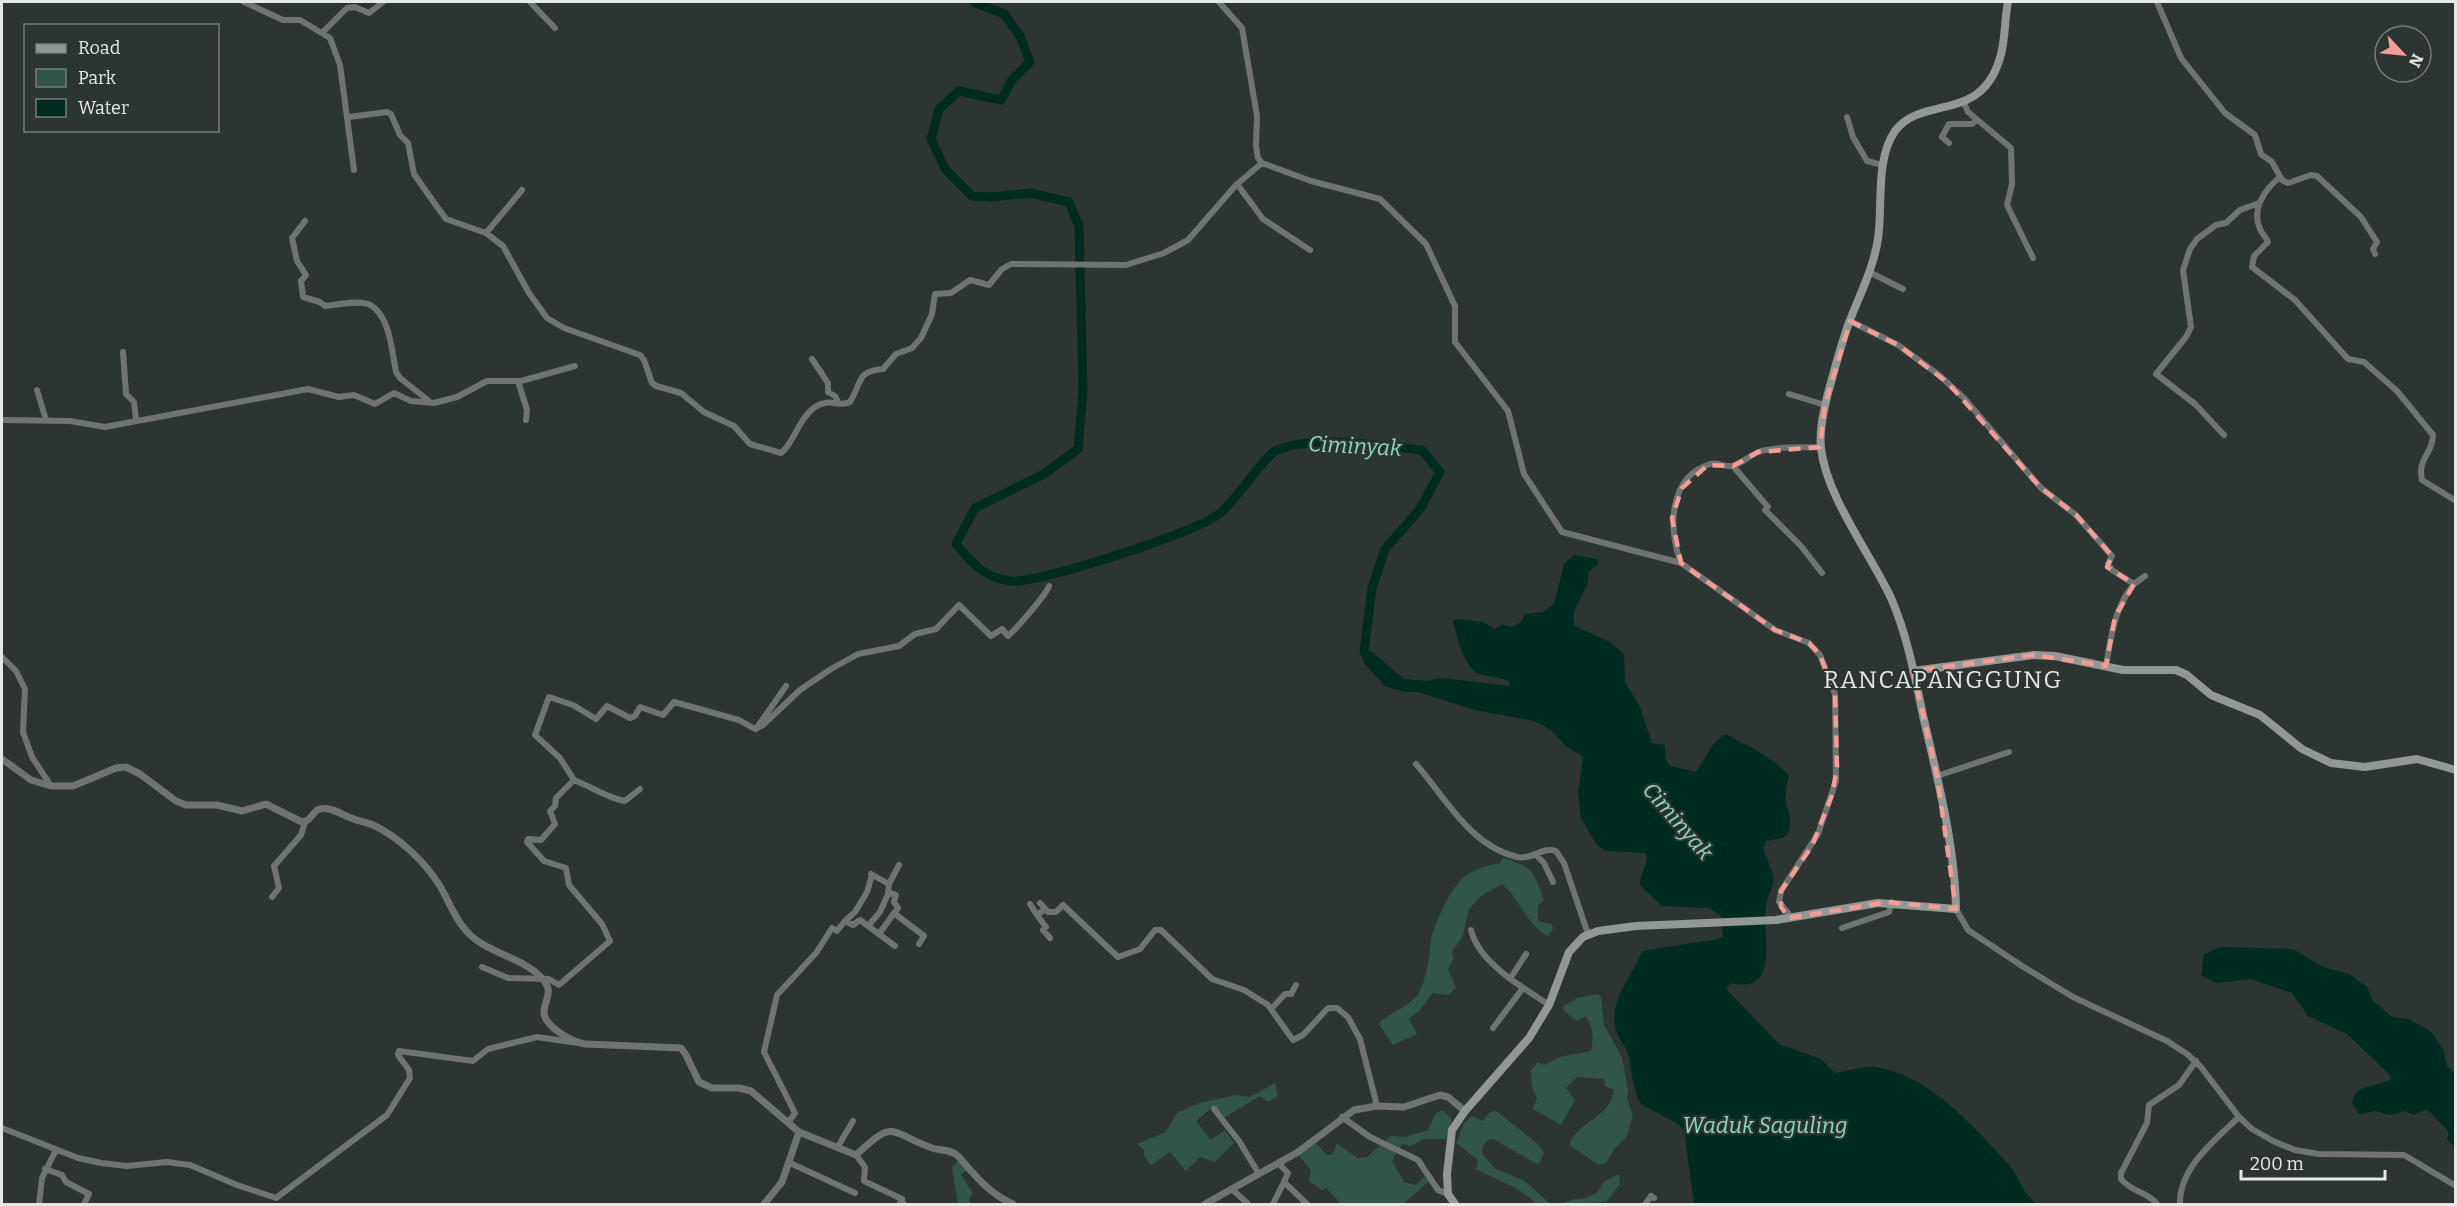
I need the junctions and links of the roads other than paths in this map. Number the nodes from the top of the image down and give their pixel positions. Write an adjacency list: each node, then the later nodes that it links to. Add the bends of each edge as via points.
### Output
1 (244, 2): 8 (street, via 283,20 300,20)
2 (383, 2): 8 (street, via 369,12 347,8)
3 (530, 2): 7 (street)
4 (1219, 2): 14 (street, via 1242,28 1257,116 1257,152)
5 (2008, 2): 9 (main road, via 1996,70 1984,87)
6 (2157, 2): 17 (street, via 2181,58 2225,113 2255,135 2261,154 2272,162)
7 (555, 28)
8 (323, 32): 10 (street, via 336,53)
9 (1964, 103): 12 (street); 15 (main road, via 1933,110 1899,127 1886,149)
10 (349, 117): 16 (street); 22 (street, via 390,113 408,143 414,174 446,219)
11 (1847, 117): 15 (street, via 1850,132 1868,161)
12 (1977, 120): 13 (street, via 1969,124 1952,123 1942,137); 25 (street, via 2011,148 2012,184 2007,205)
13 (1950, 142)
14 (1262, 163): 18 (street); 46 (street, via 1380,199 1416,232 1431,251 1455,306 1455,342 1510,415 1529,485 1562,532)
15 (1883, 165): 26 (main road, via 1881,211)
16 (354, 170)
17 (2280, 177): 20 (street, via 2264,192); 24 (street, via 2286,183 2311,174 2317,176 2365,221 2377,242)
18 (1237, 184): 23 (street, via 1263,219); 36 (street, via 1188,240 1164,253 1126,265 1011,264 989,285 970,280 951,293 935,294 932,314 916,344 896,354 883,369 862,376 850,402)
19 (522, 190): 22 (street)
20 (2259, 203): 42 (street, via 2216,225 2190,249 2183,270 2191,327 2187,338 2156,374 2196,404); 45 (street, via 2260,227 2268,242 2254,256 2252,267 2295,300 2348,359 2364,362 2397,391 2433,435 2421,462 2422,480)
21 (306, 221): 35 (street, via 292,238 297,261 306,275 301,282 303,297 325,306 371,306 385,322 396,372)
22 (486, 233): 36 (street, via 508,252 547,318 564,328 640,355 652,383 681,393 704,412 734,426 750,444 784,452 811,410 829,401)
23 (1310, 250)
24 (2375, 254)
25 (2033, 258)
26 (1871, 273): 27 (street); 28 (main road)
27 (1903, 289)
28 (1850, 321): 37 (main road); 49 (street, via 1898,345 1948,383 2041,488 2088,528 2112,556 2110,569)
29 (123, 352): 38 (street, via 126,394 134,402)
30 (812, 359): 36 (street, via 828,383 828,392)
31 (575, 366): 32 (street)
32 (521, 381): 35 (street, via 487,381 456,397); 41 (street)
33 (38, 390): 40 (street)
34 (1789, 394): 37 (street)
35 (430, 402): 38 (street, via 411,401 394,393 375,404 354,395 339,397 308,389 172,416)
36 (838, 402)
37 (1825, 405): 43 (main road)
38 (136, 419): 40 (street, via 105,427)
39 (2, 420): 40 (street)
40 (46, 420)
41 (526, 420)
42 (2224, 435)
43 (1821, 447): 44 (street, via 1768,450); 53 (main road, via 1829,480 1899,619)
44 (1733, 466): 46 (street, via 1708,465 1692,476 1677,496 1673,530); 47 (street, via 1768,507 1765,510)
45 (2456, 501)
46 (1681, 563): 78 (street, via 1775,630 1809,643 1820,655 1835,694 1836,781 1818,834 1781,891 1779,902)
47 (1822, 573)
48 (2145, 576): 49 (street)
49 (2134, 584): 52 (street, via 2115,617)
50 (1049, 586): 55 (street, via 1044,598 1008,636 1002,629 992,636 959,605 936,629 915,634 899,646 858,654 831,669)
51 (2, 657): 62 (street, via 26,689 23,732 32,756)
52 (2106, 666): 53 (main road, via 2034,655); 59 (main road, via 2132,671 2176,670 2211,695 2260,715 2302,749 2331,763 2365,767 2417,759)
53 (1913, 671): 60 (main road)
54 (786, 686): 55 (street)
55 (756, 729): 61 (street, via 739,720 674,702 663,715 640,707 630,718 607,706 596,719 549,696 535,735 560,758)
56 (2009, 752): 60 (street)
57 (2, 759): 62 (street, via 31,780)
58 (1416, 764): 65 (street, via 1476,835 1504,853)
59 (2456, 770)
60 (1937, 776): 75 (main road)
61 (574, 780): 63 (street, via 613,800 625,801); 90 (street, via 556,798 550,811 555,824 551,832 541,840 526,842 544,861 566,868 569,885 602,924 610,940 559,986)
62 (51, 786): 64 (street, via 73,786 116,768 129,768 186,805 217,805 242,811 263,803 291,819)
63 (640, 789)
64 (305, 822): 70 (street, via 301,835 274,866 279,888); 90 (street, via 317,810 327,809 388,834 433,876 473,938)
65 (1536, 855): 67 (street); 84 (street, via 1548,849 1561,856)
66 (898, 865): 68 (street)
67 (1553, 882)
68 (889, 884): 69 (street); 79 (street, via 872,874 867,892)
69 (889, 892): 76 (street, via 896,896 898,908); 80 (street)
70 (272, 897)
71 (1892, 902): 75 (main road); 78 (main road); 81 (street, via 1889,912)
72 (1040, 903): 74 (street)
73 (1030, 904): 77 (street)
74 (1045, 909): 77 (street); 95 (street, via 1056,912 1063,905 1118,957 1140,949 1155,930 1161,930 1212,979 1244,990)
75 (1956, 909): 98 (street, via 1968,930 1988,944 2073,997 2167,1041)
76 (894, 914): 83 (street); 86 (street, via 924,936)
77 (1037, 915): 85 (street)
78 (1789, 918): 84 (main road, via 1636,926)
79 (845, 921): 80 (street, via 853,925 860,920); 105 (street, via 837,931 832,928 816,953 786,983 772,1007 764,1052 795,1113)
80 (868, 926): 83 (street)
81 (1842, 928)
82 (1471, 930): 91 (street, via 1478,947)
83 (879, 934): 87 (street)
84 (1588, 934): 94 (main road, via 1569,952)
85 (1050, 938)
86 (919, 944)
87 (895, 946)
88 (1526, 954): 91 (street)
89 (482, 967): 90 (street, via 513,979)
90 (542, 979): 97 (street, via 548,990 544,1011 548,1022)
91 (1510, 979): 93 (street)
92 (1296, 985): 95 (street, via 1291,994 1285,994)
93 (1523, 988): 94 (street); 96 (street)
94 (1548, 1005): 101 (main road, via 1529,1038)
95 (1271, 1009): 99 (street, via 1295,1040 1328,1008 1341,1011 1360,1039)
96 (1493, 1028)
97 (581, 1043): 105 (street, via 681,1048 699,1082 712,1088 751,1091); 109 (street, via 537,1037 488,1049 473,1061 399,1051 410,1078 387,1115 276,1198 190,1165 117,1165)
98 (2196, 1061): 103 (street); 131 (street, via 2179,1085 2149,1105 2147,1124 2121,1173 2130,1189)
99 (1377, 1106): 101 (street, via 1404,1107 1443,1095); 102 (street, via 1354,1110)
100 (1214, 1109): 114 (street)
101 (1465, 1111): 120 (main road, via 1450,1138 1447,1164)
102 (1342, 1117): 112 (street); 120 (street, via 1370,1137 1418,1160 1438,1190)
103 (2240, 1117): 116 (street, via 2262,1135 2295,1150 2404,1155); 132 (street, via 2206,1149 2179,1193)
104 (853, 1121): 108 (street)
105 (788, 1123): 107 (street)
106 (2, 1130): 109 (street)
107 (799, 1132): 108 (street); 111 (street)
108 (837, 1148): 110 (street)
109 (56, 1150): 113 (street)
110 (856, 1155): 124 (street, via 866,1167 864,1181 886,1189); 125 (street, via 876,1135 892,1131 932,1148 953,1152 989,1191)
111 (790, 1163): 118 (street); 123 (street, via 782,1182)
112 (1278, 1163): 114 (street); 115 (street, via 1288,1173)
113 (45, 1169): 121 (street); 122 (street, via 61,1174 66,1182 89,1194)
114 (1259, 1174): 117 (street)
115 (1284, 1182): 128 (street); 129 (street)
116 (2456, 1186)
117 (1233, 1190): 126 (street); 127 (street)
118 (855, 1193)
119 (1654, 1198): 130 (street, via 1651,1196)
120 (1451, 1201)
121 (39, 1204)
122 (84, 1204)
123 (764, 1204)
124 (904, 1204)
125 (1013, 1204)
126 (1204, 1204)
127 (1248, 1204)
128 (1273, 1204)
129 (1307, 1204)
130 (1646, 1204)
131 (2157, 1204)
132 (2180, 1204)

